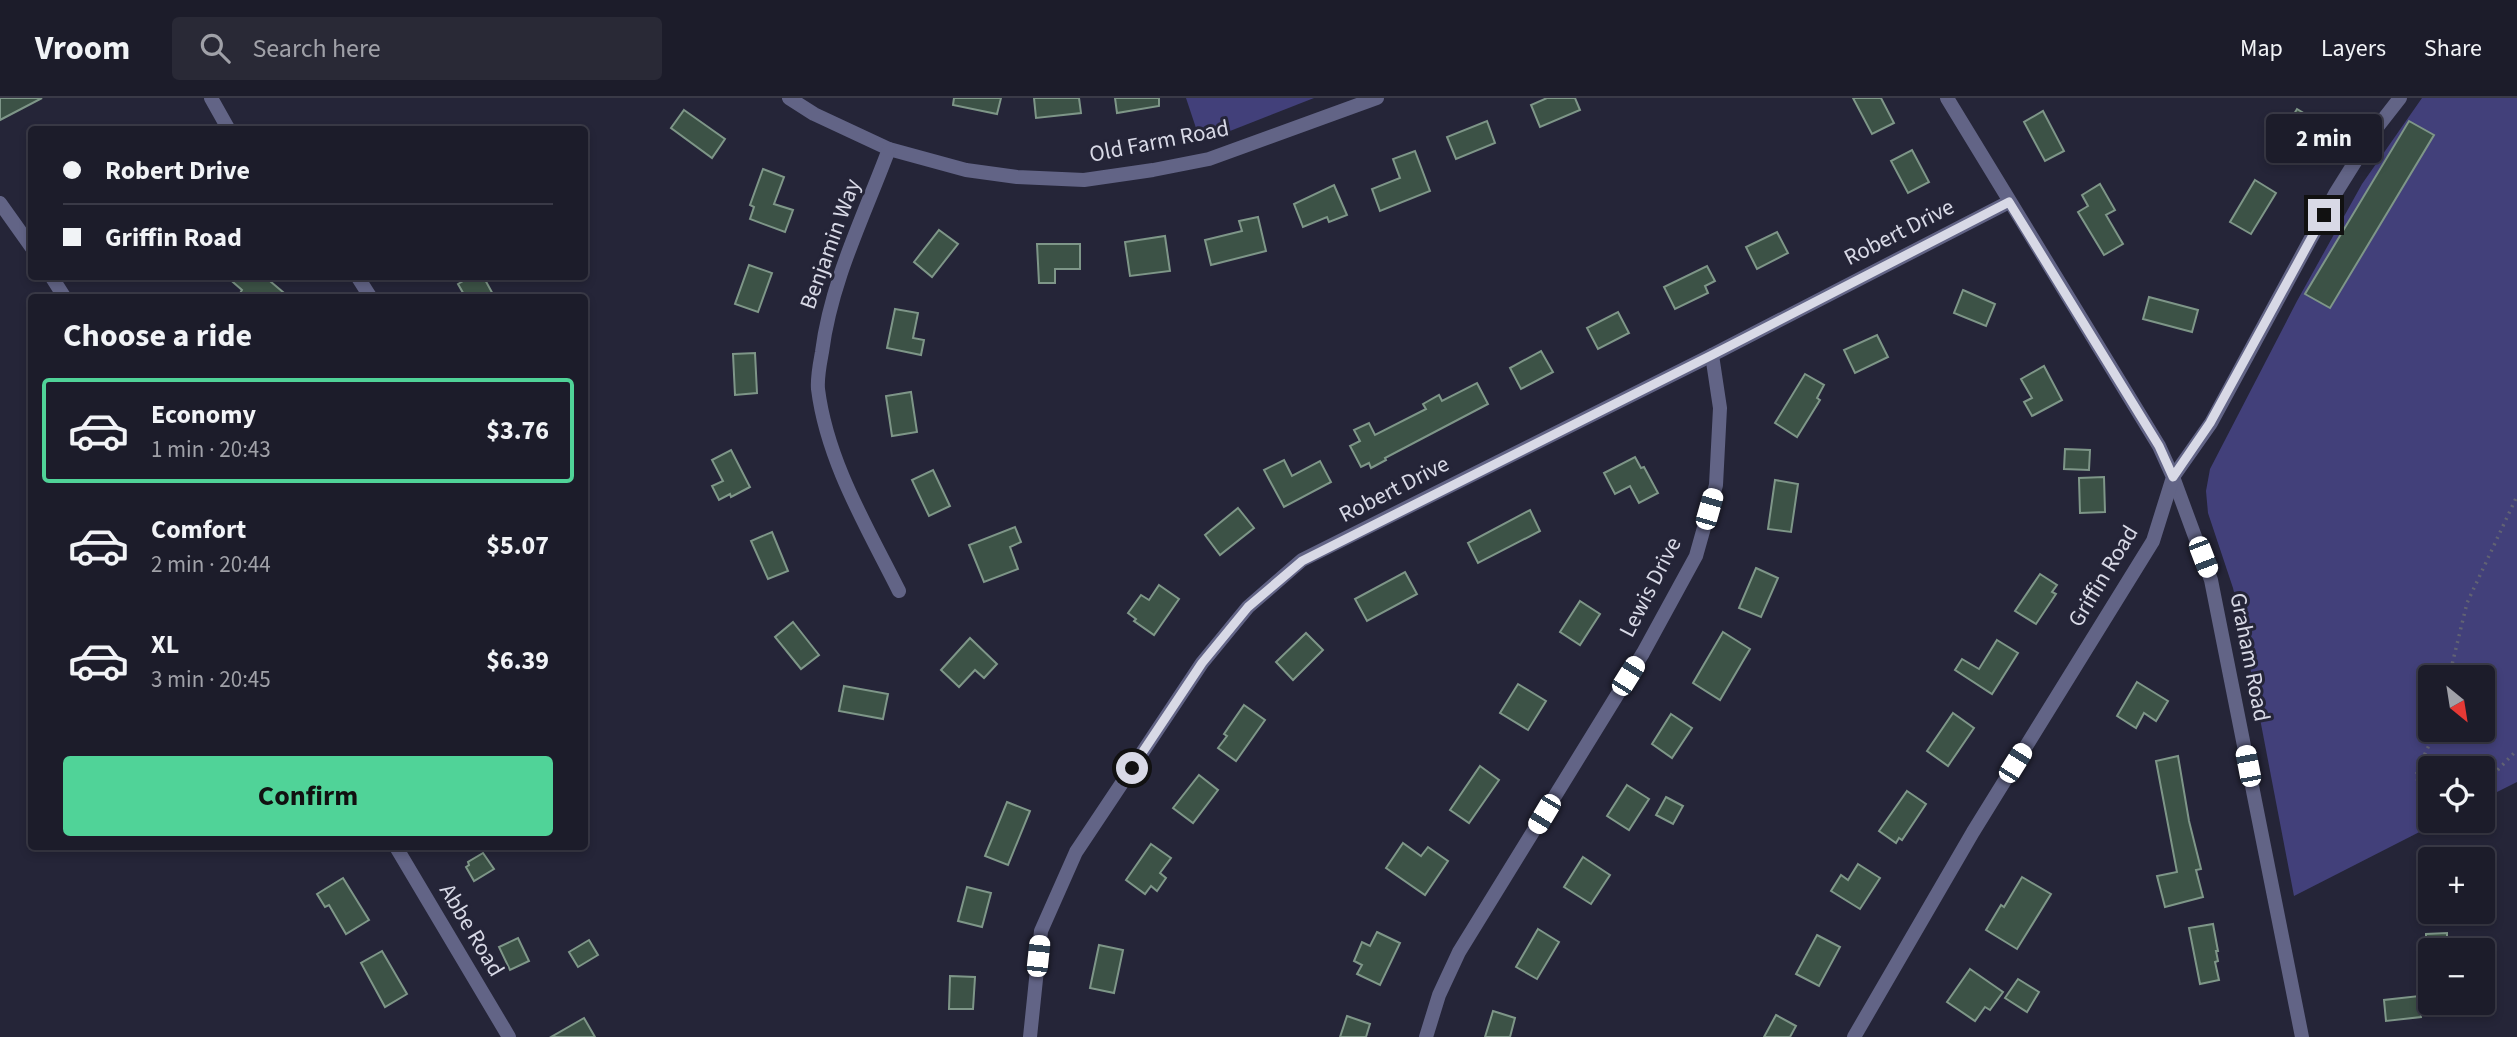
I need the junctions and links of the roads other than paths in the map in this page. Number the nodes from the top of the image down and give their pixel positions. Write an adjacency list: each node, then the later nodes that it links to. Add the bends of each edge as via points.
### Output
1 (211, 98): 6 (street)
2 (789, 98): 7 (street, Old Farm Road)
3 (1377, 98): 7 (street, Old Farm Road, via 1209,159 1084,180 967,170)
4 (1947, 98): 8 (street, Graham Road)
5 (2400, 98): 12 (street, Griffin Road, via 2335,194 2210,423)
6 (227, 126)
7 (889, 149): 13 (street, Benjamin Way, via 826,318 817,386 831,445)
8 (2009, 202): 11 (street, Robert Drive); 12 (street, Graham Road, via 2159,446)
9 (0, 203): 10 (street)
10 (28, 242)
11 (1712, 355): 16 (street, Robert Drive, via 1302,561 1248,607 1202,663 1076,852 1041,931); 17 (street, Lewis Drive, via 1720,408 1716,485 1696,556 1643,653 1459,952)
12 (2173, 477): 18 (street, Griffin Road, via 2153,541 1973,832); 19 (street, Graham Road, via 2211,580)
13 (899, 591)
14 (398, 850): 15 (street, Abbe Road)
15 (509, 1037)
16 (1030, 1037)
17 (1426, 1037)
18 (1854, 1037)
19 (2302, 1037)

